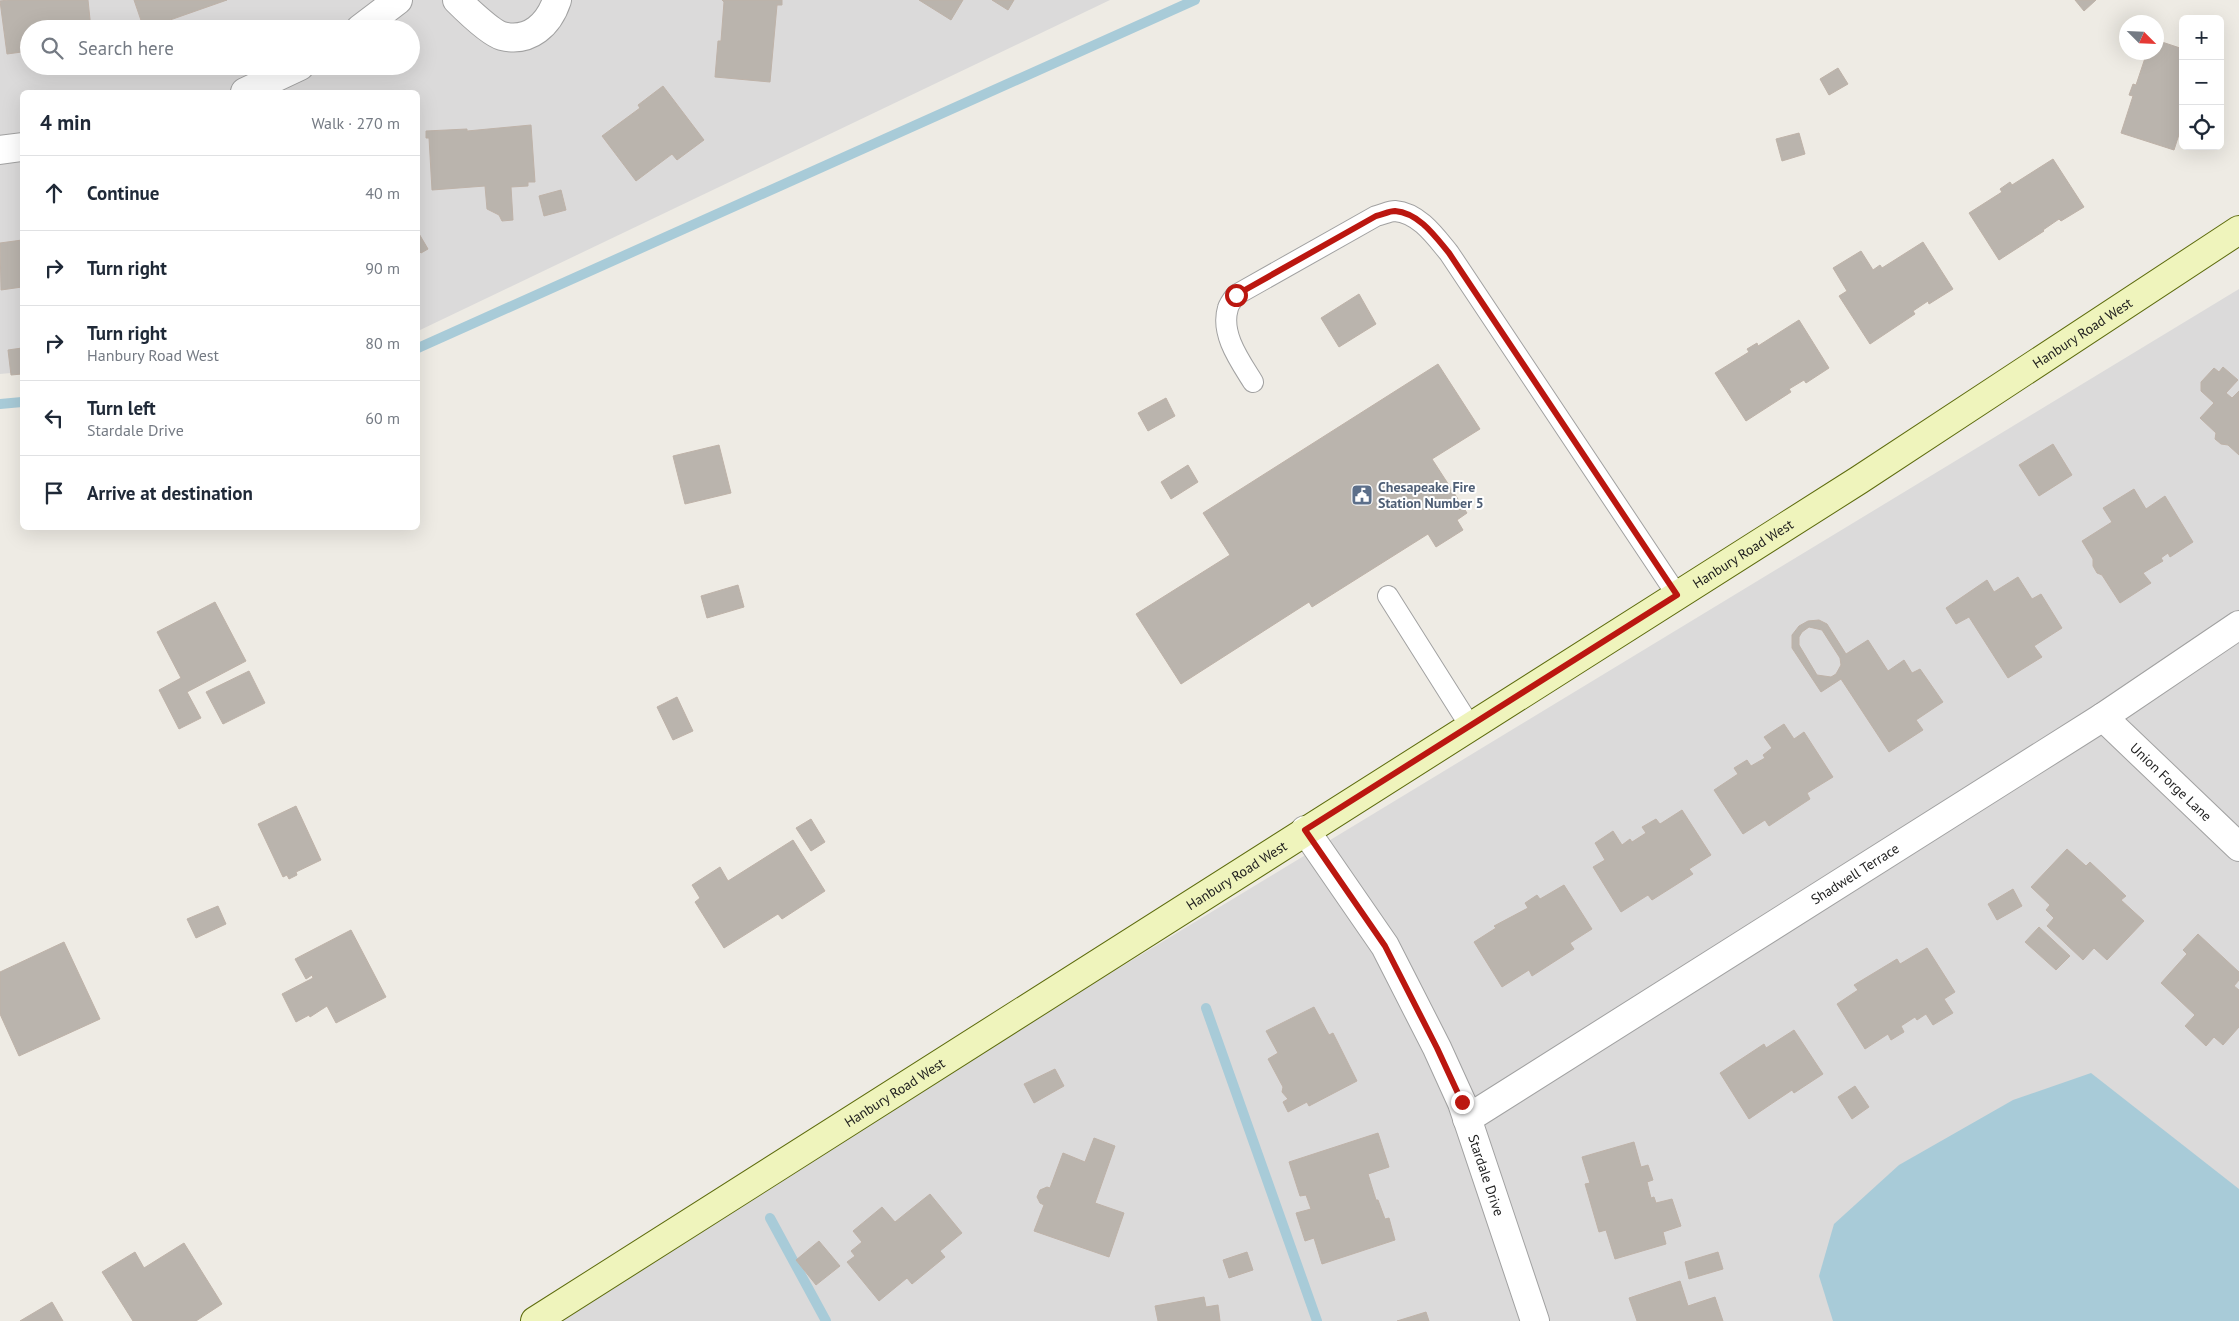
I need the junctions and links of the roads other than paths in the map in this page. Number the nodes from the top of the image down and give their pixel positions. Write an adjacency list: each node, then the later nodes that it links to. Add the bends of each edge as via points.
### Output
1 (398, 0): 4 (street)
2 (457, 0): 3 (street, via 501,36 526,36 546,24)
3 (557, 0)
4 (372, 20)
5 (281, 75): 6 (street)
6 (249, 90)
7 (20, 147): 8 (street)
8 (0, 150)
9 (2239, 230): 11 (main road, Hanbury Road West, via 1859,480)
10 (1253, 382): 11 (lane, via 1232,346 1226,326 1228,308 1236,295 1376,216 1394,211 1409,215 1429,229 1449,253)
11 (1677, 595): 15 (main road, Hanbury Road West)
12 (1388, 596): 15 (lane)
13 (2239, 625): 14 (street, Shadwell Terrace)
14 (2103, 717): 17 (street, Union Forge Lane); 18 (street, Shadwell Terrace)
15 (1470, 726): 16 (main road, Hanbury Road West)
16 (1305, 830): 18 (street, Stardale Drive, via 1385,946 1437,1048); 19 (main road, Hanbury Road West)
17 (2239, 847)
18 (1467, 1119): 20 (street, Stardale Drive)
19 (535, 1321)
20 (1535, 1321)

